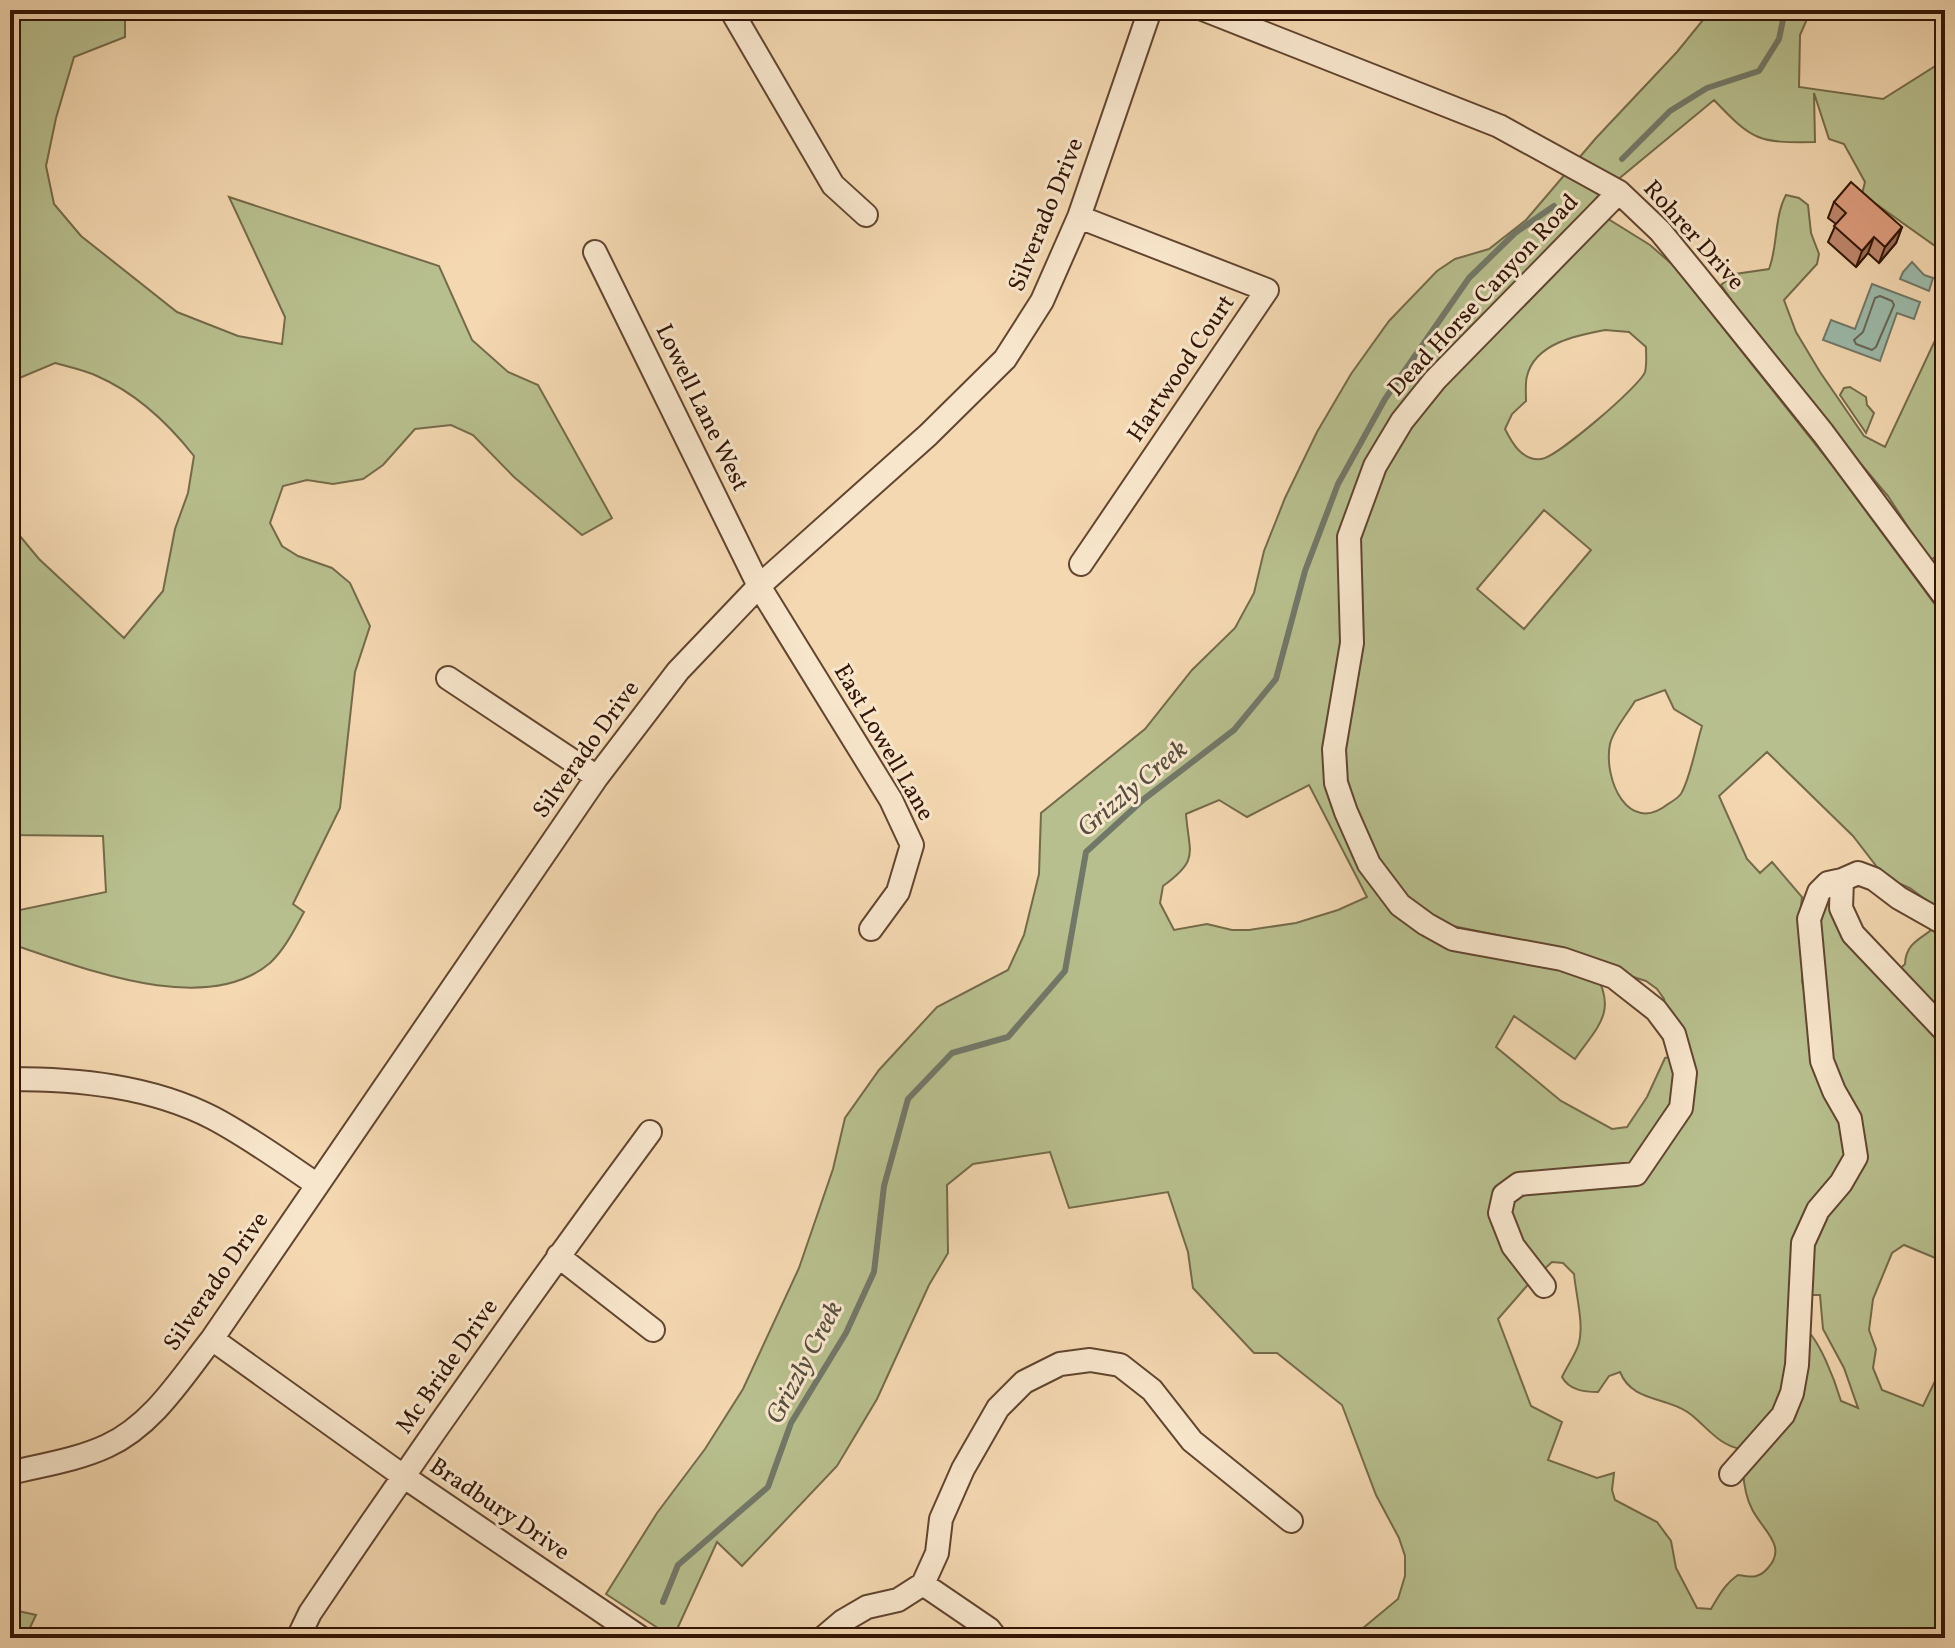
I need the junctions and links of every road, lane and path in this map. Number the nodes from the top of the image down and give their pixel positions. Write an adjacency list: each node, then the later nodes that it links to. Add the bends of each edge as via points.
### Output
1 (731, 10): 5 (street, via 833,185)
2 (1150, 10): 6 (street, Silverado Drive)
3 (1205, 10): 4 (street, Rohrer Drive, via 1499,126)
4 (1619, 192): 10 (street, Rohrer Drive, via 1696,275); 21 (street, Dead Horse Canyon Road, via 1435,380 1375,466 1349,537 1352,643 1334,749 1336,783 1346,812 1369,864 1400,905 1453,939 1562,959 1614,977 1656,1010 1674,1034 1685,1073 1681,1108 1636,1174 1519,1184 1504,1195 1500,1213 1513,1246)
5 (866, 215)
6 (1079, 217): 8 (street, Hartwood Court, via 1267,290); 9 (street, Silverado Drive, via 1042,301 1005,359)
7 (595, 252): 9 (street, Lowell Lane West)
8 (1081, 564)
9 (759, 586): 12 (street, Silverado Drive, via 678,671); 15 (street, East Lowell Lane, via 891,800 912,845 898,892)
10 (1945, 597)
11 (448, 678): 12 (street)
12 (597, 777): 19 (street, Silverado Drive)
13 (1842, 880): 14 (street, via 1858,873 1874,879); 16 (street, via 1841,908 1853,934); 25 (street, via 1819,892 1809,919 1822,1061 1850,1119 1856,1157 1818,1210 1803,1243 1792,1393 1783,1415)
14 (1945, 924)
15 (871, 929)
16 (1945, 1031)
17 (10, 1079): 19 (street, via 73,1079 158,1097 250,1139)
18 (650, 1132): 20 (street, Mc Bride Drive)
19 (316, 1184): 23 (street, Silverado Drive)
20 (558, 1256): 22 (street); 26 (street, Mc Bride Drive)
21 (1544, 1286)
22 (653, 1330)
23 (212, 1339): 24 (street, Silverado Drive, via 164,1400 108,1445); 26 (street, Bradbury Drive)
24 (10, 1473)
25 (1731, 1474)
26 (403, 1476): 29 (street, Mc Bride Drive); 30 (street, Bradbury Drive)
27 (1291, 1521): 28 (street, via 1192,1441 1152,1390 1120,1365 1090,1360 1060,1364 1024,1382 998,1408 941,1519 937,1553)
28 (923, 1584): 31 (street, via 898,1600 867,1607); 32 (street)
29 (298, 1638)
30 (641, 1638)
31 (823, 1638)
32 (996, 1638)

